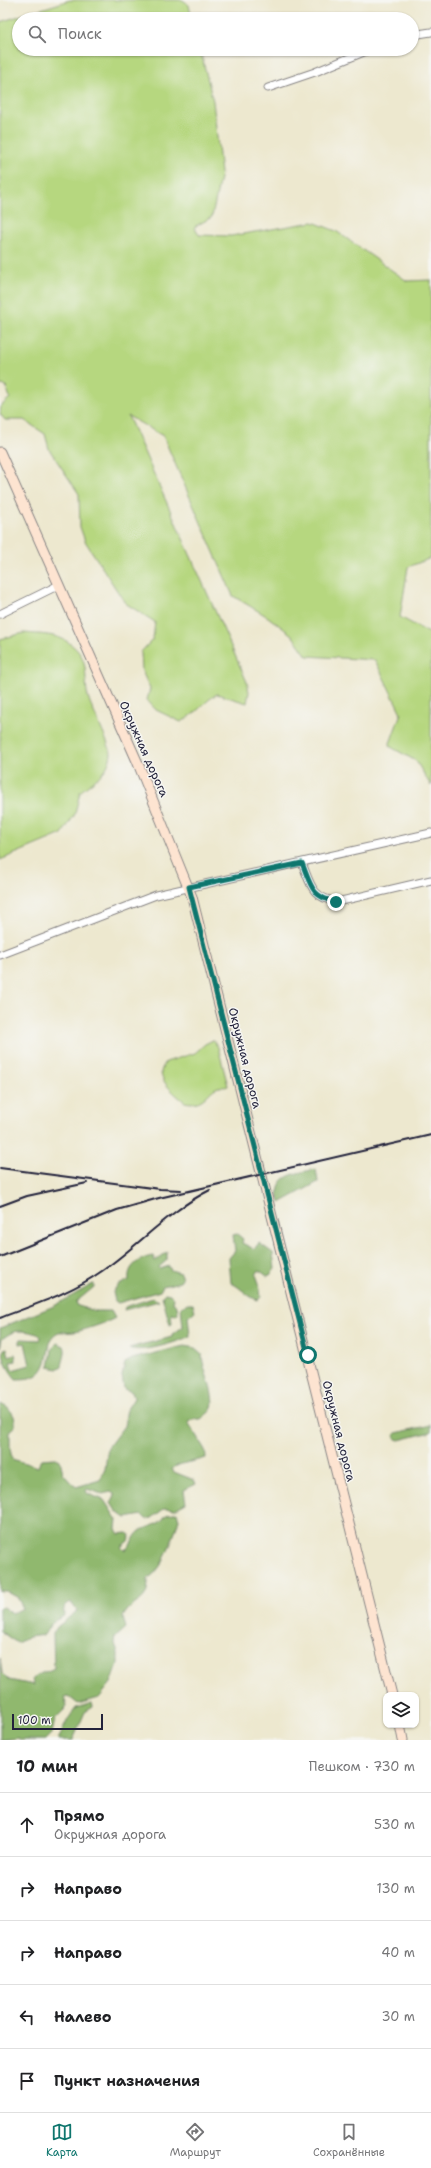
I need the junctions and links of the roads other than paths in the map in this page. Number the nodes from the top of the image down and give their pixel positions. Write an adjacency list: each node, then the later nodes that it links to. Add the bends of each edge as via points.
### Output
1 (431, 32): 2 (street)
2 (419, 34)
3 (354, 56): 4 (street)
4 (268, 88)
5 (0, 452): 6 (main road, Окружная дорога)
6 (60, 584): 7 (street); 11 (main road, Окружная дорога)
7 (0, 614)
8 (431, 833): 9 (street)
9 (302, 863): 10 (street, via 315,894 325,900 336,902); 11 (street)
10 (431, 880)
11 (189, 887): 12 (street, via 137,901); 13 (main road, Окружная дорога)
12 (0, 955)
13 (391, 1692)
14 (401, 1728): 15 (main road)
15 (403, 1740)

